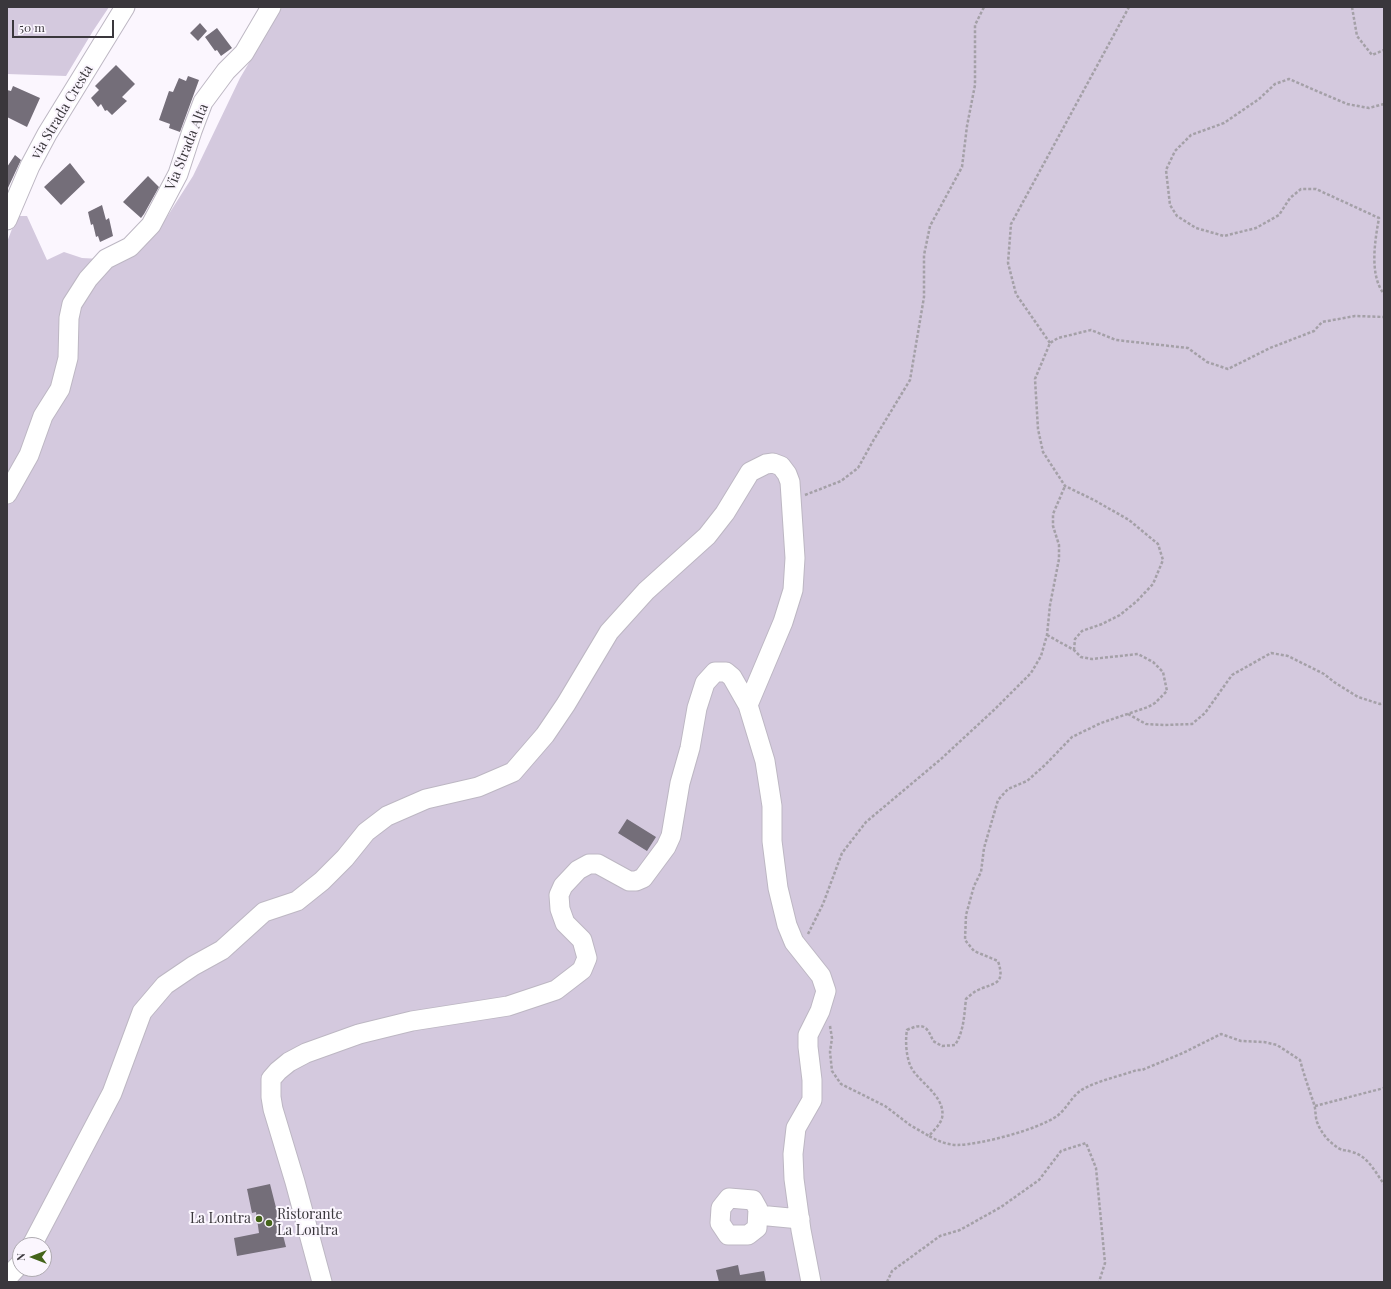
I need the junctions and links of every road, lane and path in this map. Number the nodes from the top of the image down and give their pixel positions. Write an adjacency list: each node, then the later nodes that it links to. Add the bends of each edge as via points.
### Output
1 (125, 7): 8 (street, via Strada Cresta, via 47,134)
2 (271, 7): 13 (street, Via Strada Alta, via 244,53 226,71 203,102 178,174 151,225 130,247 106,258 72,304 68,358 60,389 43,416 29,455)
3 (984, 7): 14 (path, via 975,25 975,85 966,126 962,168 930,226 924,255 924,297 910,380 858,468 841,481)
4 (1130, 7): 11 (path, via 1011,224 1008,263 1016,294)
5 (1352, 7): 6 (path, via 1357,36 1372,55)
6 (1384, 50)
7 (1384, 104): 9 (path, via 1369,108 1347,104 1289,79 1275,84 1259,99 1224,123 1191,135 1175,151 1166,170 1170,205 1178,216 1196,228 1224,236 1256,228 1279,215 1290,198 1301,189 1316,189 1379,218 1374,262 1380,289)
8 (7, 220)
9 (1384, 294)
10 (1384, 317): 11 (path, via 1355,316 1322,322 1314,331 1270,348 1228,369 1207,362 1188,348 1116,340 1091,330 1058,338)
11 (1050, 343): 12 (path, via 1036,379 1038,429 1043,452)
12 (1065, 486): 15 (path, via 1053,514 1059,559); 16 (path, via 1129,520 1158,544 1163,560 1153,584 1137,601 1102,624 1082,631 1074,639)
13 (7, 494)
14 (792, 501): 18 (street, via 796,558 793,590 783,622); 28 (street, via 790,482 781,466 773,462 750,472 725,513 707,536 646,591 609,632 545,735 513,772 478,787 426,799 387,816 366,832 345,858 297,901 264,912 222,950 165,985 142,1012 112,1093)
15 (1047, 635): 16 (path); 20 (path, via 1041,656 1031,674 941,759 866,822 842,853 823,904)
16 (1074, 650): 19 (path, via 1081,657 1092,659 1138,654 1153,662 1163,672 1167,691 1148,708)
17 (1384, 703): 19 (path, via 1358,697 1324,674 1288,656 1271,653 1232,675 1205,713 1192,724 1146,724)
18 (748, 705): 20 (street, via 765,760 771,798 772,841 778,888 787,925 794,942); 29 (street, via 732,677 726,672 715,672 705,683 680,783 671,836 643,878 629,881 598,864 589,864 578,870 563,886 559,895 560,909 566,923 582,940 587,958 582,970 556,990 508,1006 412,1021 360,1034 306,1053 289,1062 272,1079 273,1109)
19 (1128, 714): 24 (path, via 1072,737 1027,781 1008,789 998,800 984,848 981,872 966,915 965,940 974,951 998,961 1002,971 999,980 966,999 961,1036 955,1045 942,1046 933,1041 924,1027 917,1026 907,1030 905,1038 912,1070 941,1103 942,1118)
20 (801, 949): 27 (street, via 821,976 826,992 808,1035 812,1100 796,1128 793,1154)
21 (830, 1023): 24 (path, via 832,1072 841,1084 885,1106)
22 (1384, 1088): 23 (path)
23 (1315, 1106): 24 (path, via 1300,1060 1277,1045 1240,1041 1221,1034 1142,1070 1083,1089 1058,1116 1025,1130 982,1142 957,1145 943,1143); 25 (path, via 1317,1121 1332,1144 1342,1151 1352,1152 1368,1161)
24 (929, 1136)
25 (1384, 1184)
26 (758, 1215): 27 (street)
27 (800, 1219): 30 (street)
28 (36, 1237)
29 (322, 1282)
30 (811, 1282)
31 (887, 1282): 32 (path, via 892,1271 940,1236 960,1230 1002,1207 1039,1180 1061,1151 1086,1143 1096,1168 1105,1263)
32 (1099, 1282)

